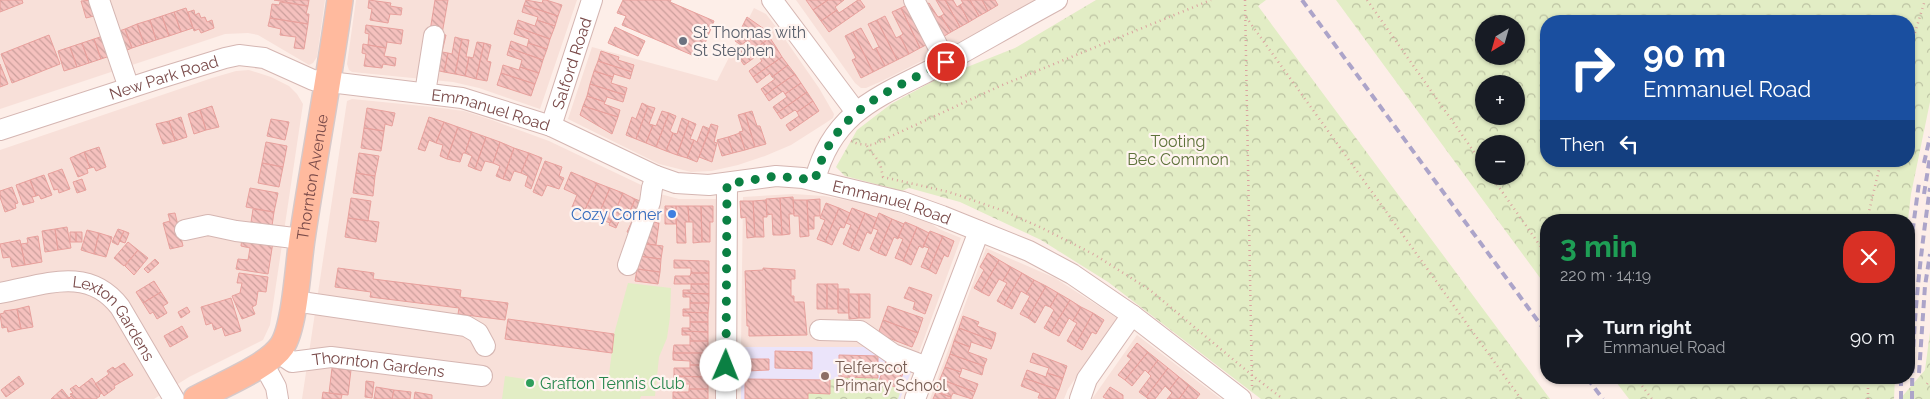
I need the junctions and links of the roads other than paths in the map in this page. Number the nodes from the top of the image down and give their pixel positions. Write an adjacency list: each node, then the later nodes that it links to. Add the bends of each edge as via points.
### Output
1 (99, 0): 10 (street)
2 (340, 0): 9 (main road, Thornton Avenue)
3 (592, 0): 13 (street, Salford Road)
4 (772, 0): 12 (street)
5 (914, 0): 8 (street)
6 (1057, 0): 8 (street)
7 (434, 36): 11 (street)
8 (946, 62): 12 (street, via 869,101)
9 (328, 83): 10 (street, New Park Road, via 308,78 264,58 239,55); 11 (street, Emmanuel Road); 20 (main road, Thornton Avenue)
10 (129, 88): 14 (street, New Park Road)
11 (425, 93): 13 (street, Emmanuel Road, via 474,100)
12 (856, 112): 16 (street, via 828,145)
13 (550, 126): 15 (street, Emmanuel Road)
14 (0, 130)
15 (656, 176): 17 (street, Emmanuel Road, via 687,185); 21 (street)
16 (815, 180): 17 (street, Emmanuel Road, via 776,176); 19 (street, Emmanuel Road, via 903,202)
17 (727, 184): 34 (street)
18 (185, 230): 20 (street, via 208,225)
19 (979, 230): 24 (street, Emmanuel Road, via 1051,262); 28 (street)
20 (302, 239): 23 (main road, Thornton Avenue)
21 (628, 265)
22 (0, 292): 31 (street, Lexton Gardens, via 65,281 91,283 102,288 120,307)
23 (294, 301): 26 (street, via 466,326 478,333); 27 (main road, Thornton Avenue, via 286,338)
24 (1132, 315): 30 (street, Emmanuel Road); 36 (street, via 1087,379)
25 (820, 330): 28 (street, via 860,331 893,354)
26 (484, 346)
27 (270, 358): 29 (street, Thornton Gardens, via 292,362 331,357); 32 (main road); 33 (street)
28 (927, 367): 35 (street)
29 (482, 376)
30 (1245, 395)
31 (174, 399)
32 (196, 399)
33 (278, 399)
34 (726, 399)
35 (915, 399)
36 (1080, 399)

